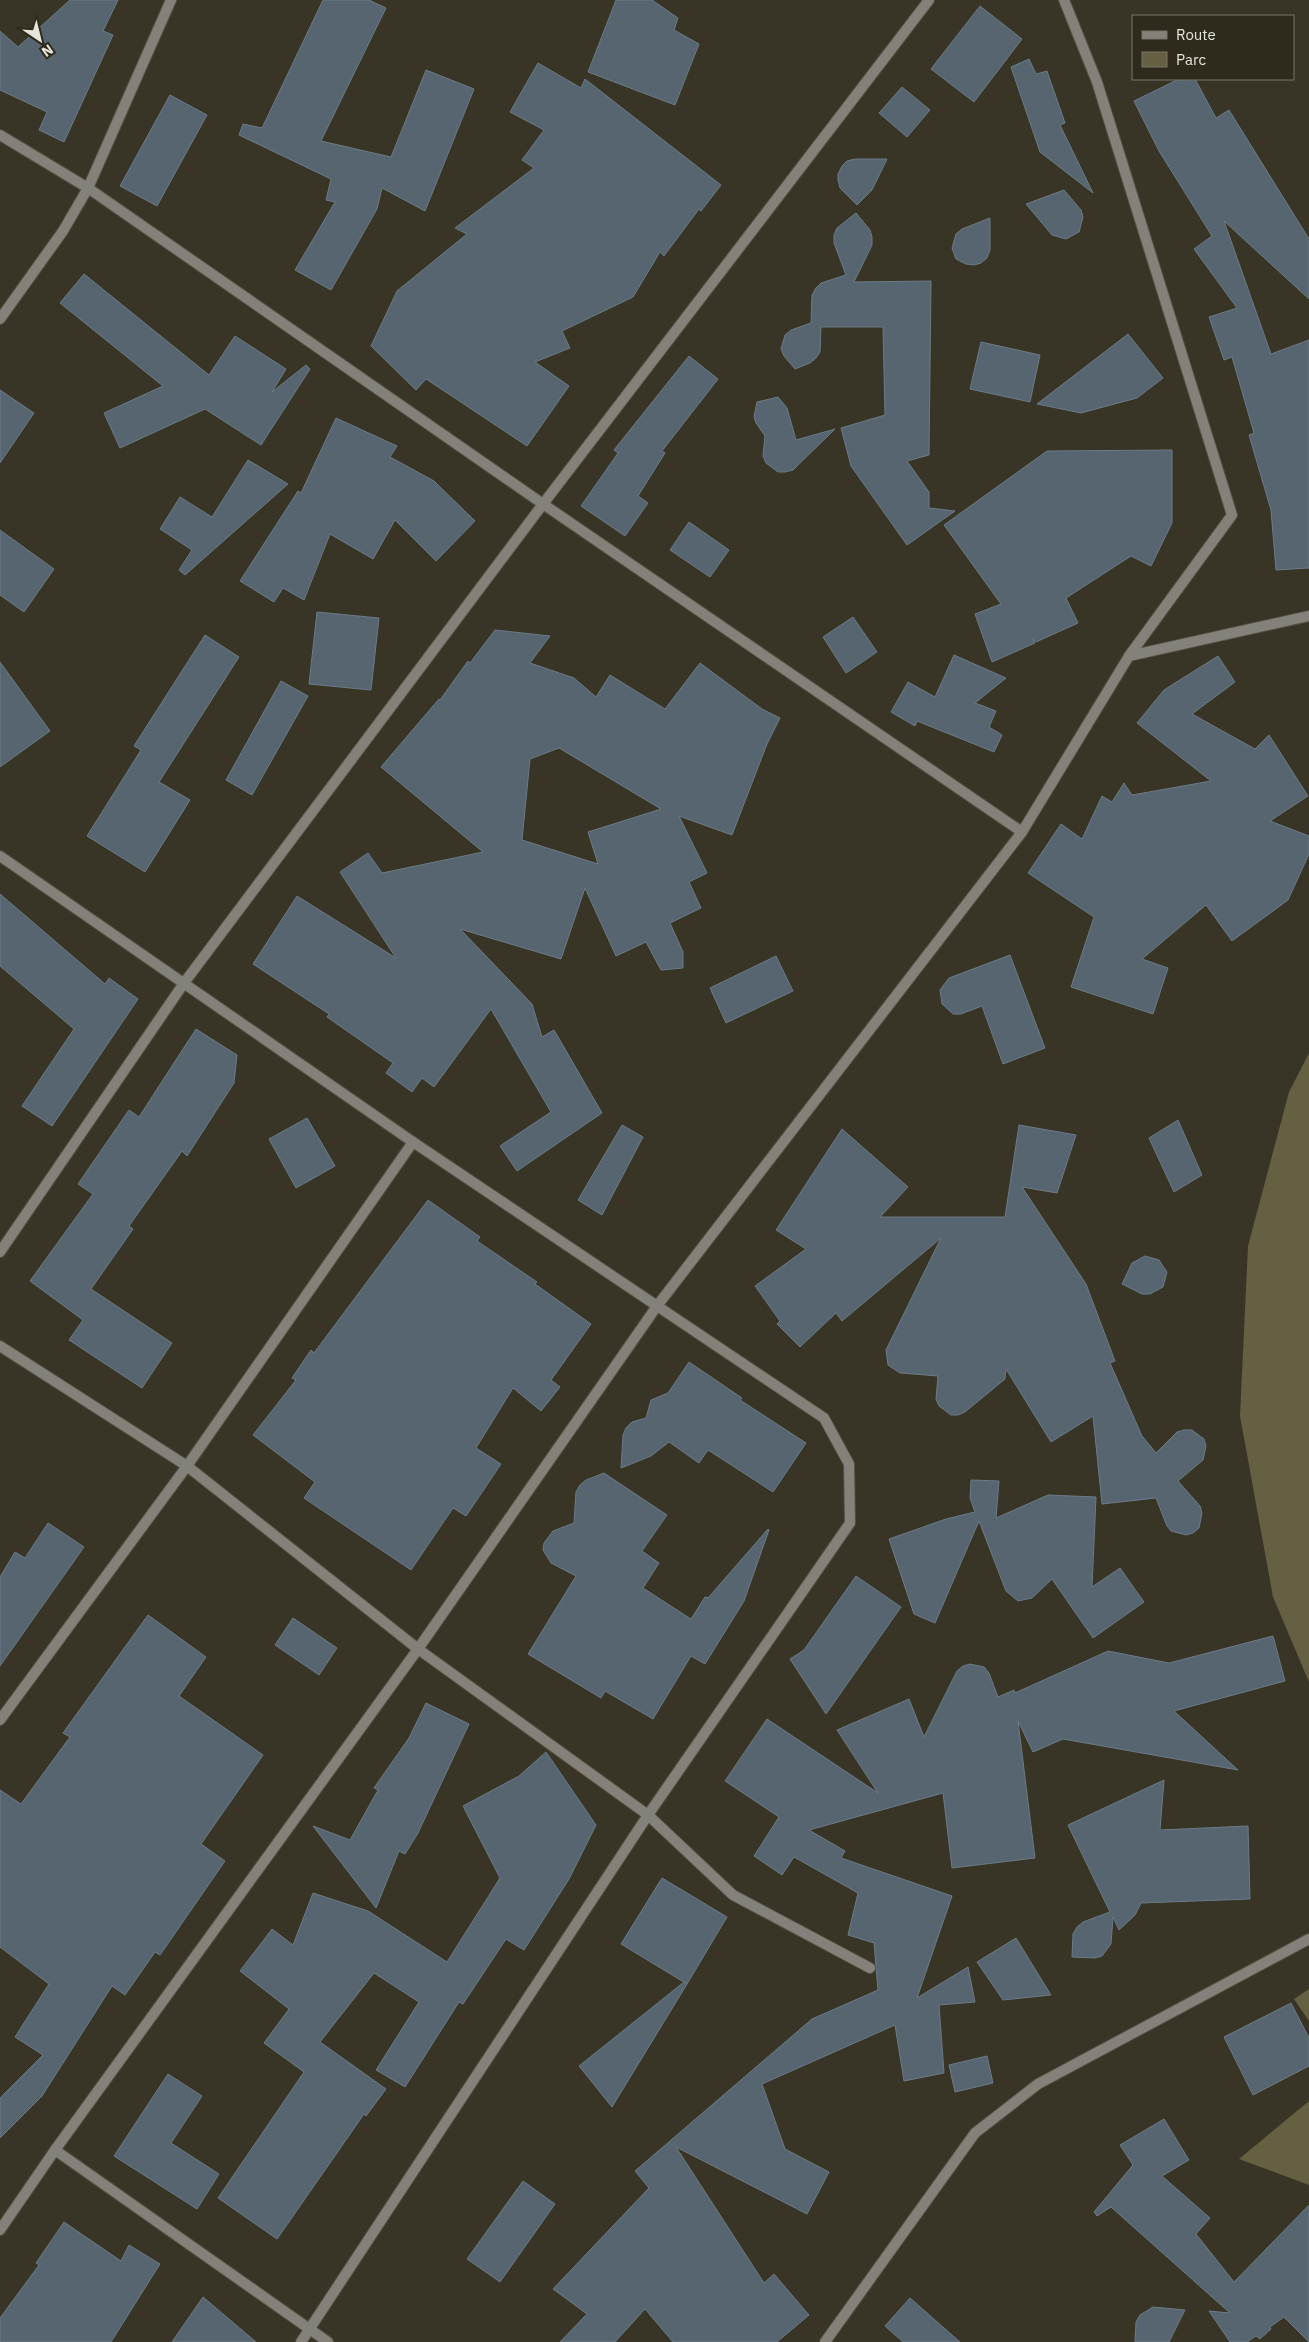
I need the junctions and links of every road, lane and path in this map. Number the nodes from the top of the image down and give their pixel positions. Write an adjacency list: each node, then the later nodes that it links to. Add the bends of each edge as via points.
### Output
1 (171, 0): 5 (street)
2 (929, 0): 7 (street)
3 (1064, 0): 9 (street, via 1098,82 1232,515)
4 (0, 135): 5 (street)
5 (88, 188): 6 (street, via 63,231); 7 (street)
6 (0, 319)
7 (543, 504): 10 (street); 12 (street)
8 (1309, 616): 9 (street)
9 (1129, 656): 10 (street)
10 (1022, 832): 15 (street)
11 (0, 856): 12 (street)
12 (184, 983): 13 (street); 14 (street)
13 (413, 1142): 15 (street); 17 (street)
14 (0, 1252)
15 (657, 1306): 18 (street); 20 (street, via 824,1418 849,1464 850,1523)
16 (0, 1346): 17 (street)
17 (187, 1466): 18 (street); 19 (street)
18 (418, 1648): 20 (street); 23 (street)
19 (0, 1720)
20 (648, 1815): 22 (street, via 733,1895); 25 (street)
21 (1309, 1939): 28 (street, via 1038,2084 975,2133)
22 (870, 1968)
23 (55, 2150): 24 (street); 25 (street)
24 (0, 2230)
25 (310, 2330): 26 (street); 27 (street)
26 (301, 2342)
27 (328, 2342)
28 (825, 2342)

